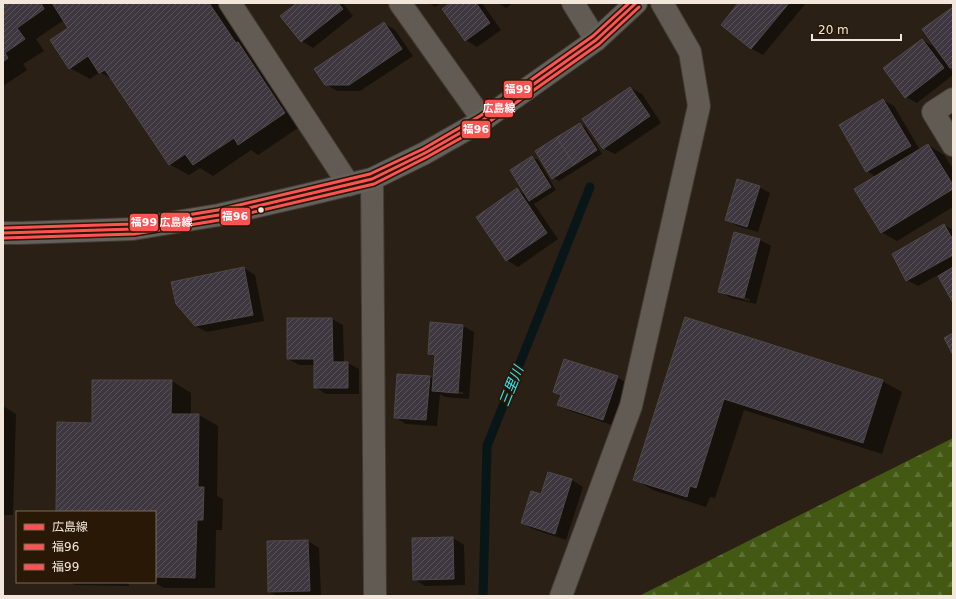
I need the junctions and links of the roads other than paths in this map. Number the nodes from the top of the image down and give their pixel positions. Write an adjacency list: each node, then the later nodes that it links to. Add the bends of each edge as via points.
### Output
1 (230, 3): 11 (street)
2 (400, 3): 8 (street)
3 (573, 3): 6 (street)
4 (636, 3): 6 (street)
5 (662, 3): 14 (street, via 690,52 699,106 631,406)
6 (596, 40): 8 (street)
7 (953, 99): 9 (street, via 933,112)
8 (484, 120): 10 (street)
9 (953, 145)
10 (372, 179): 11 (street); 13 (street)
11 (348, 185): 12 (street, via 219,215 133,229)
12 (3, 233)
13 (375, 596)
14 (561, 596)

